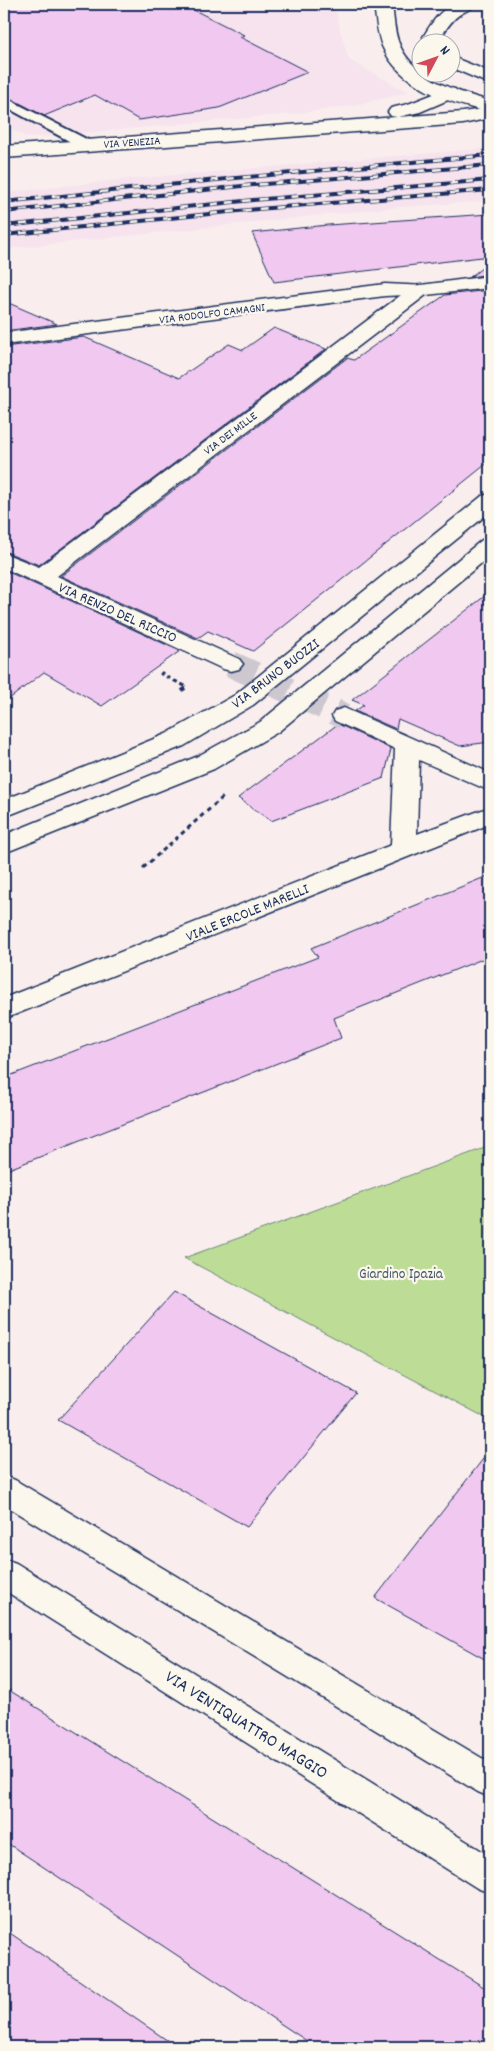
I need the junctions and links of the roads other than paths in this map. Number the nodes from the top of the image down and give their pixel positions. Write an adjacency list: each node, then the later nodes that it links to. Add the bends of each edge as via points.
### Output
1 (383, 4): 6 (street, via 390,45 396,55 420,78)
2 (467, 4): 3 (street, via 441,20)
3 (435, 32)
4 (462, 68): 5 (street)
5 (490, 79)
6 (448, 93): 8 (street); 10 (street, VIA VENEZIA, via 414,108 381,115)
7 (4, 101): 11 (lane)
8 (490, 107)
9 (490, 113): 10 (street, VIA VENEZIA, via 463,118)
10 (259, 132): 11 (street, VIA VENEZIA)
11 (87, 145): 12 (street, VIA VENEZIA)
12 (4, 152)
13 (490, 282): 14 (street, VIA RODOLFO CAMAGNI)
14 (420, 290): 15 (street, VIA RODOLFO CAMAGNI, via 384,290); 19 (street, VIA DEI MILLE)
15 (4, 339)
16 (490, 501): 24 (street, VIA BRUNO BUOZZI, via 244,700 175,740)
17 (490, 545): 26 (street, via 268,727 205,763)
18 (4, 560): 19 (street, VIA RENZO DEL RICCIO)
19 (40, 577): 20 (street, VIA RENZO DEL RICCIO)
20 (231, 664)
21 (344, 716): 22 (street)
22 (407, 746): 23 (street); 27 (street)
23 (490, 783)
24 (4, 809)
25 (490, 815): 27 (street, VIALE ERCOLE MARELLI)
26 (4, 845)
27 (404, 850): 28 (street, VIALE ERCOLE MARELLI)
28 (4, 1009)
29 (4, 1489): 31 (street)
30 (4, 1573): 32 (street, VIA VENTIQUATTRO MAGGIO)
31 (490, 1780)
32 (490, 1876)

